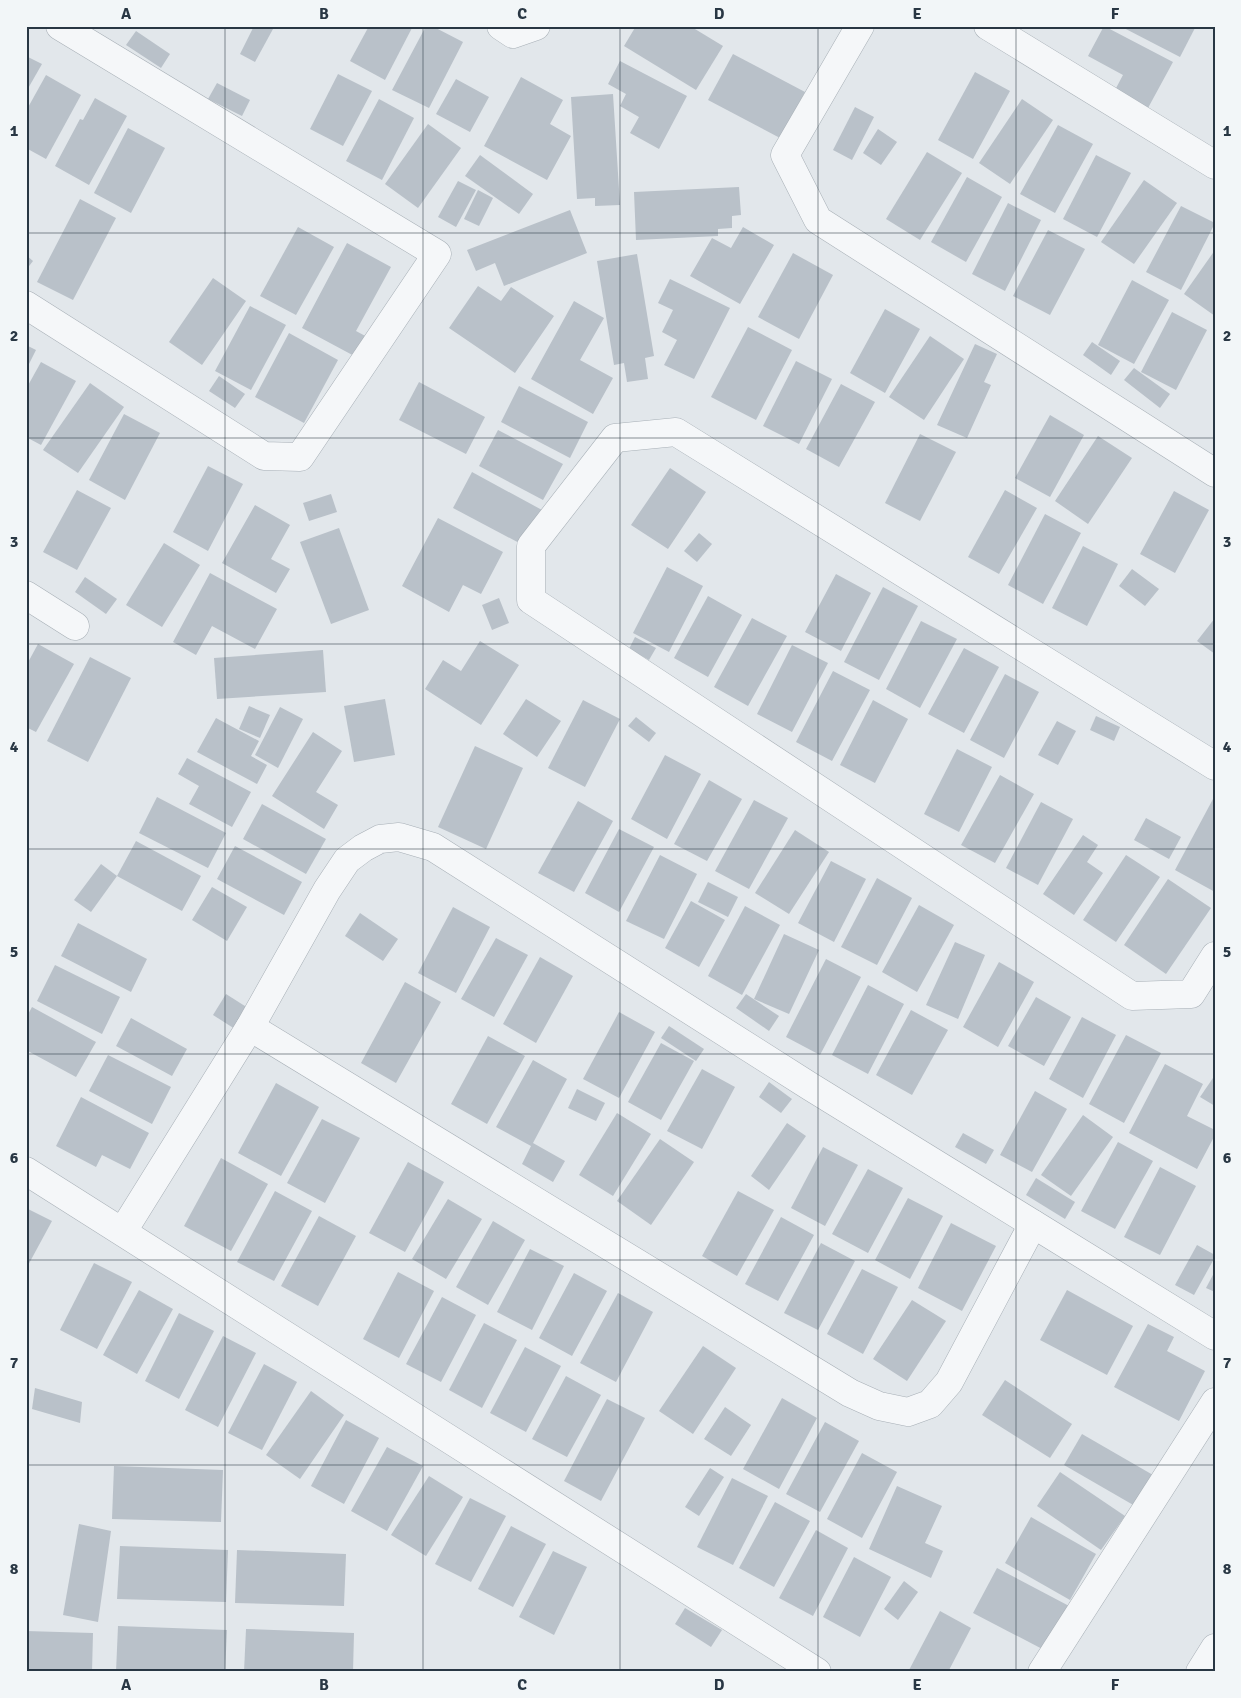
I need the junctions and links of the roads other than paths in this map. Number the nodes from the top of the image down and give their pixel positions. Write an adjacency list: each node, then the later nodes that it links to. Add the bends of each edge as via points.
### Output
1 (60, 26): 7 (street, via 437,254 300,457 264,456)
2 (500, 26): 3 (street, via 513,34)
3 (536, 26)
4 (860, 26): 8 (street, via 785,155 818,220)
5 (988, 26): 6 (street)
6 (1215, 165)
7 (26, 305)
8 (1215, 473)
9 (26, 594): 10 (street)
10 (75, 626)
11 (1215, 766): 12 (street, via 676,432 615,438 531,546 531,600 1132,996 1191,994)
12 (1215, 956)
13 (250, 1027): 15 (street, via 347,860 380,839 399,837 433,847); 15 (street, via 842,1388 879,1406 908,1412 930,1404 949,1382); 16 (street)
14 (26, 1171): 16 (street)
15 (1033, 1224): 17 (street)
16 (123, 1231): 20 (street)
17 (1215, 1336)
18 (1215, 1402): 21 (street)
19 (1215, 1648): 22 (street)
20 (817, 1672)
21 (1042, 1672)
22 (1200, 1672)

